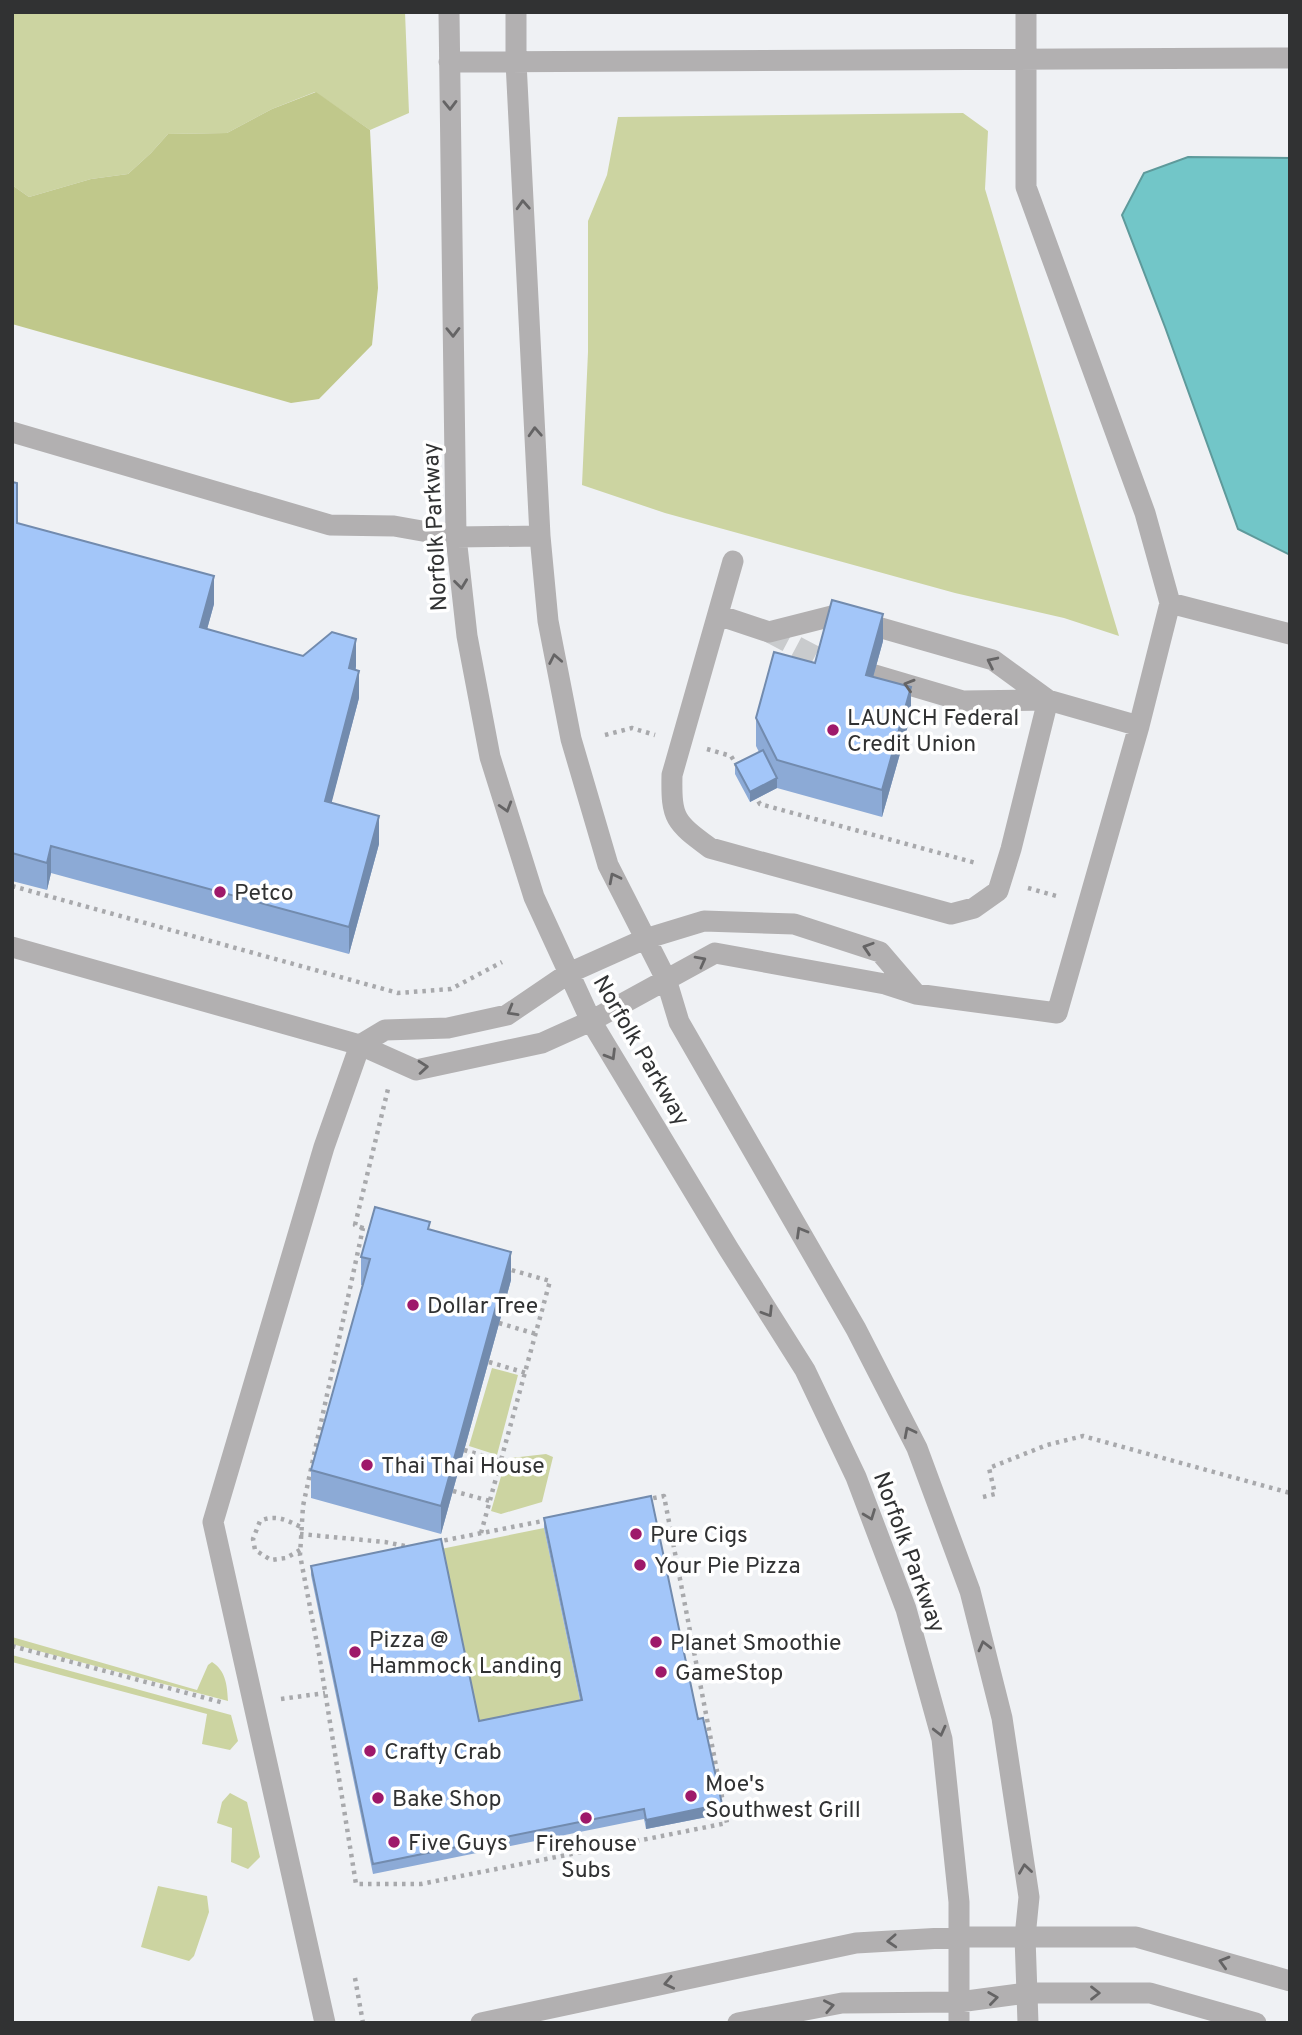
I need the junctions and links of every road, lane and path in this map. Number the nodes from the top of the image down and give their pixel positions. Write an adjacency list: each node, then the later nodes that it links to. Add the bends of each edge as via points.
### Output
1 (449, 12): 6 (street, Norfolk Parkway)
2 (516, 12): 7 (street, Norfolk Parkway)
3 (1026, 12): 5 (street)
4 (1290, 58): 5 (street)
5 (1026, 60): 7 (street); 12 (street, via 1026,187 1145,513)
6 (449, 62): 7 (street); 10 (street, Norfolk Parkway, one-way to 10)
7 (516, 62): 9 (street, Norfolk Parkway, one-way to 7)
8 (12, 432): 10 (street, via 330,525 394,526)
9 (540, 536): 10 (street); 25 (street, Norfolk Parkway, one-way to 9, via 608,865 571,739 548,621)
10 (456, 537): 28 (street, Norfolk Parkway, one-way to 28, via 467,636 490,757 534,897)
11 (733, 561): 13 (street)
12 (1170, 603): 14 (street); 17 (street)
13 (718, 615): 16 (street, one-way to 13, via 993,660 836,615 769,632); 19 (street)
14 (1290, 635)
15 (875, 675): 16 (street, one-way to 15, via 963,701)
16 (1048, 700): 17 (street); 22 (street)
17 (1139, 726): 31 (street, via 1057,1013)
18 (605, 735): 19 (path, via 632,728)
19 (681, 742): 20 (path, via 731,756); 22 (street, via 671,775 671,805 683,828 710,848 951,914 974,908 998,891)
20 (743, 775)
21 (748, 785): 22 (path, via 760,804 973,862)
22 (1002, 877): 24 (path)
23 (12, 886): 30 (path)
24 (1061, 898)
25 (645, 939): 28 (street); 29 (street, Norfolk Parkway); 31 (street, one-way to 25, via 880,952 794,924 704,921)
26 (12, 947): 34 (street)
27 (502, 962): 30 (path, via 451,989)
28 (569, 973): 32 (street, Norfolk Parkway); 33 (street, one-way to 33, via 507,1016 449,1028)
29 (666, 979): 31 (street, one-way to 31, via 715,953 885,984); 32 (street); 61 (street, Norfolk Parkway, one-way to 29, via 1029,1896 1002,1718 970,1591 922,1461 856,1329 679,1022)
30 (392, 991): 33 (path)
31 (916, 994)
32 (591, 1021): 35 (street, one-way to 32, via 416,1070 542,1043); 60 (street, Norfolk Parkway, one-way to 60, via 805,1370 856,1478 906,1609 942,1739)
33 (391, 1030): 34 (street)
34 (360, 1045): 35 (street); 59 (street, via 324,1147 213,1522)
35 (390, 1058): 36 (path, via 388,1096 355,1226)
36 (363, 1228): 37 (path); 51 (path)
37 (377, 1232)
38 (497, 1266): 40 (path, via 550,1281)
39 (499, 1323): 40 (path)
40 (536, 1334): 42 (path)
41 (489, 1362): 42 (path)
42 (526, 1373): 44 (path)
43 (464, 1450): 44 (path)
44 (501, 1461): 48 (path)
45 (453, 1491): 48 (path)
46 (1290, 1493): 47 (path, via 1083,1436 989,1468 995,1494)
47 (983, 1497)
48 (490, 1501): 52 (path)
49 (638, 1502): 58 (path, via 664,1496 727,1823 421,1884 356,1884)
50 (559, 1517): 52 (path)
51 (301, 1527): 53 (path); 56 (path, via 271,1517 260,1521 253,1539 255,1550 271,1560)
52 (481, 1533): 54 (path)
53 (300, 1534): 55 (path); 56 (path)
54 (434, 1543)
55 (422, 1545)
56 (300, 1550): 58 (path)
57 (12, 1647): 59 (path, via 231,1705)
58 (325, 1693): 59 (path)
59 (254, 1702): 66 (street)
60 (960, 1937): 61 (street); 65 (street, Norfolk Parkway); 68 (street, one-way to 68, via 856,1943)
61 (1025, 1937): 63 (street, one-way to 61, via 1136,1937); 64 (street, Norfolk Parkway)
62 (355, 1978): 67 (path)
63 (1290, 1980)
64 (1027, 1993): 65 (street, one-way to 64); 70 (street, Norfolk Parkway); 71 (street, one-way to 71, via 1150,1993)
65 (959, 2013): 69 (street, one-way to 65, via 842,2003)
66 (326, 2023)
67 (363, 2023)
68 (481, 2023)
69 (738, 2023)
70 (1028, 2023)
71 (1256, 2023)

